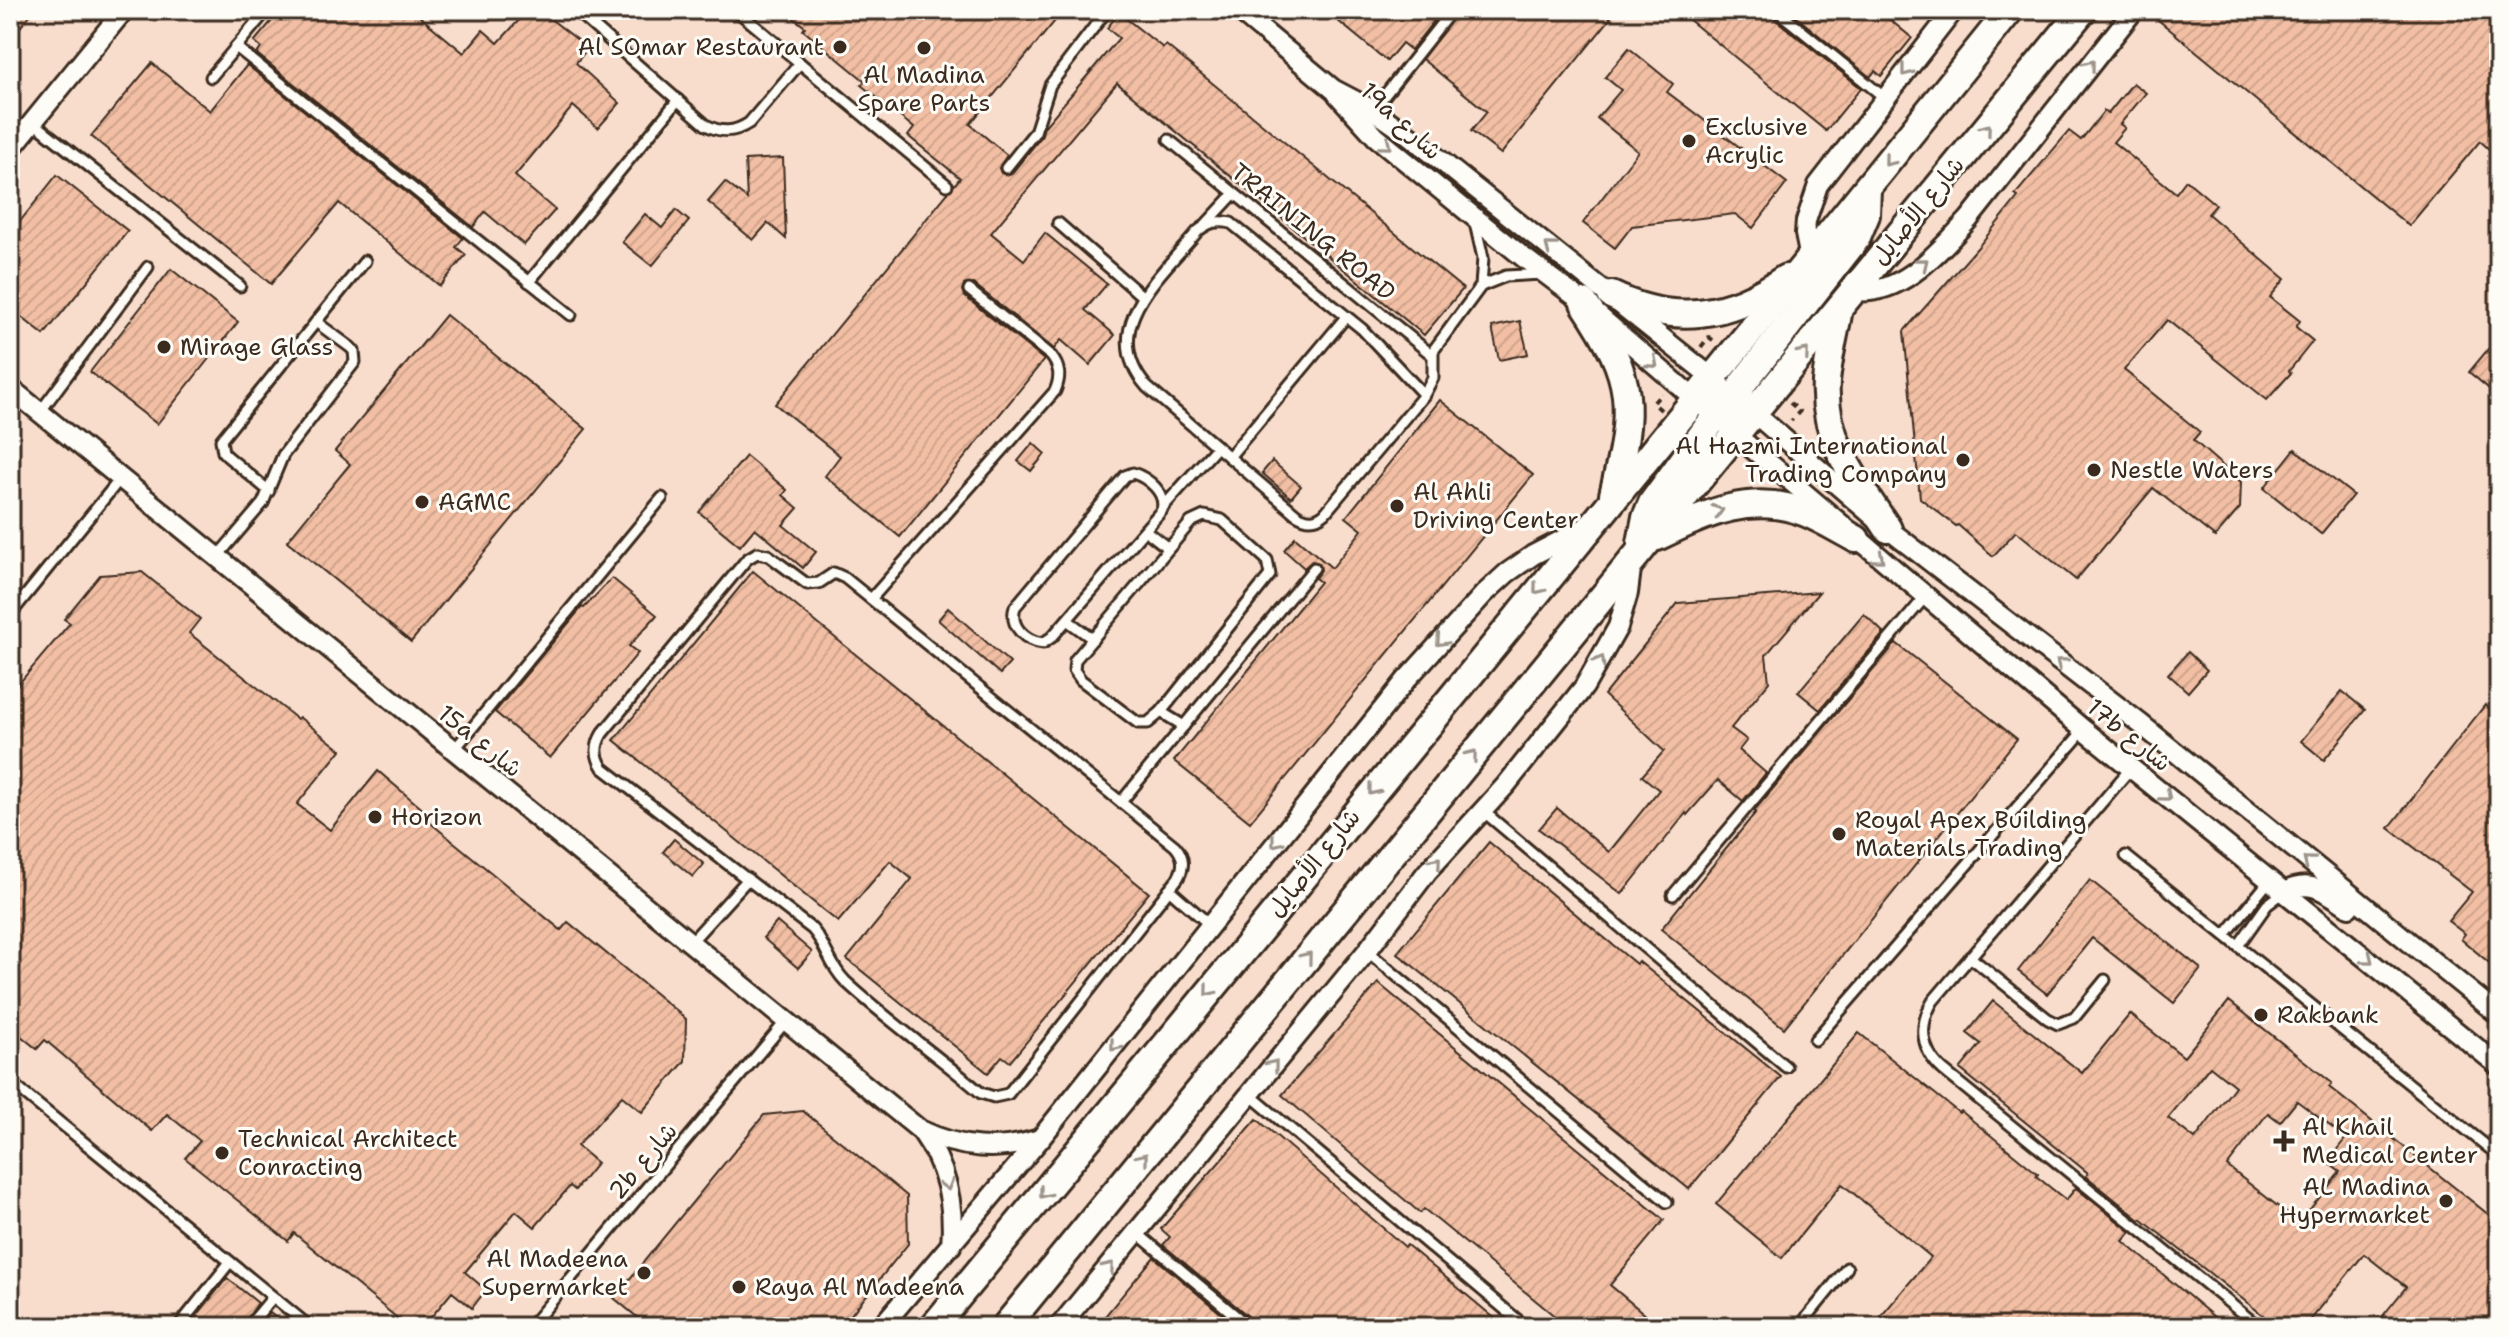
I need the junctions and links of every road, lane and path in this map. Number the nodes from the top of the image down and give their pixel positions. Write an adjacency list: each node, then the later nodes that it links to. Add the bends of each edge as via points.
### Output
1 (124, 10): 20 (street)
2 (267, 10): 13 (lane)
3 (575, 10): 18 (lane)
4 (736, 10): 14 (lane)
5 (1107, 10): 23 (lane, via 1050,85 1035,132)
6 (1238, 10): 16 (street)
7 (1452, 10): 19 (lane)
8 (1776, 10): 17 (lane)
9 (1954, 10): 17 (street, one-way to 17)
10 (2010, 10): 25 (main road, one-way to 25)
11 (2083, 10): 40 (main road, شارع الأصايل, one-way to 11)
12 (2134, 10): 40 (street, one-way to 12, via 1892,287 1950,239)
13 (236, 47): 15 (lane); 34 (lane)
14 (800, 63): 18 (lane, via 741,128 714,129); 24 (lane)
15 (211, 77)
16 (1333, 89): 19 (street, 19a شارع); 27 (street, 19a شارع, one-way to 27, via 1376,137)
17 (1885, 98): 31 (street, via 1812,196 1805,234)
18 (678, 100): 34 (lane)
19 (1373, 110): 38 (street, 19a شارع, one-way to 19)
20 (33, 122): 22 (street); 35 (lane)
21 (1169, 140): 26 (lane, TRAINING ROAD)
22 (10, 150)
23 (1006, 168)
24 (947, 185)
25 (1867, 188): 31 (main road); 49 (main road, via 1866,215 1856,239 1751,371)
26 (1234, 194): 29 (lane); 45 (lane, TRAINING ROAD)
27 (1473, 217): 33 (street, 19a شارع); 36 (lane, via 1483,258)
28 (1058, 223): 39 (lane)
29 (1207, 223): 39 (lane); 43 (lane, via 1231,223)
30 (365, 261): 44 (lane)
31 (1808, 262): 38 (main road, via 1755,297 1708,313 1661,313); 46 (main road)
32 (148, 267): 51 (lane)
33 (1545, 275): 36 (lane, via 1519,274); 41 (street, 19a شارع)
34 (529, 282): 42 (lane)
35 (240, 286)
36 (1481, 286): 45 (lane)
37 (969, 290): 69 (lane, via 1051,356 1059,369 1058,384)
38 (1611, 295): 46 (street, 19a شارع)
39 (1143, 297): 53 (lane, via 1128,339 1137,375)
40 (1846, 300): 49 (main road, شارع الأصايل, one-way to 40); 61 (main road, via 1826,384 1831,428 1843,460)
41 (1584, 303): 50 (street, 19a شارع, one-way to 50); 58 (main road, via 1616,355 1626,393 1626,442)
42 (571, 315)
43 (1346, 317): 48 (lane); 54 (lane)
44 (316, 322): 56 (lane, via 354,351 355,362 283,455); 56 (lane, via 221,440 223,452)
45 (1432, 355): 48 (lane, via 1433,378)
46 (1713, 379): 49 (street, 19a شارع); 50 (main road)
47 (10, 388): 51 (street, 15a شارع)
48 (1424, 395): 54 (lane, via 1325,513 1314,519 1296,514)
49 (1744, 405): 52 (main road); 61 (street, 17b شارع)
50 (1706, 409): 52 (street, 19a شارع); 58 (main road, شارع الأصايل); 65 (main road, via 1652,503)
51 (40, 412): 55 (street, 15a شارع)
52 (1736, 434): 63 (street, 17b شارع); 65 (main road)
53 (1217, 447): 54 (lane); 59 (lane)
54 (1229, 457)
55 (120, 479): 66 (street, 15a شارع); 70 (lane)
56 (269, 491): 66 (lane)
57 (662, 498): 76 (lane)
58 (1612, 500): 60 (main road, شارع الأصايل)
59 (1164, 506): 62 (lane); 71 (lane, via 1161,494 1141,476 1125,476 1013,613 1015,626 1037,643 1048,641)
60 (1590, 526): 85 (street, one-way to 85, via 1533,555 1484,594 1368,724); 114 (main road, شارع الأصايل, one-way to 114)
61 (1888, 529): 90 (street, 17b شارع, one-way to 61, via 2142,725)
62 (1145, 530): 64 (lane); 71 (lane)
63 (1856, 539): 65 (main road, one-way to 63, via 1697,517 1743,504 1796,510); 68 (street, 17b شارع, one-way to 68)
64 (1168, 548): 72 (lane); 73 (lane, via 1191,522 1211,516 1267,560 1271,570)
65 (1639, 550): 79 (street, one-way to 65, via 1602,658 1618,627); 115 (main road, one-way to 65)
66 (217, 557): 76 (street, 15a شارع)
67 (1314, 568): 74 (lane)
68 (1925, 597): 75 (street, 17b شارع); 84 (lane)
69 (871, 599): 78 (lane); 81 (lane, via 840,574 807,584 768,555 752,556 598,740 603,768)
70 (10, 615)
71 (1067, 620): 72 (lane)
72 (1093, 639): 73 (lane, via 1075,660 1076,676 1138,723 1148,723)
73 (1161, 712): 74 (lane)
74 (1184, 726): 78 (lane)
75 (2084, 730): 77 (street, 17b شارع); 95 (lane)
76 (454, 750): 87 (street, 15a شارع)
77 (2131, 768): 82 (street, 17b شارع, one-way to 82); 91 (lane)
78 (1121, 802): 83 (lane, via 1179,851 1183,867)
79 (1483, 811): 89 (street, one-way to 79, via 1427,872); 97 (lane)
80 (2126, 856): 86 (lane)
81 (748, 879): 83 (lane, via 823,940 826,955 843,979 981,1093 994,1097 1013,1089); 87 (lane)
82 (2277, 886): 86 (lane); 88 (lane); 90 (street, via 2319,889); 96 (street, 17b شارع, one-way to 96)
83 (1169, 889): 85 (lane)
84 (1673, 895)
85 (1211, 926): 101 (street, one-way to 101)
86 (2225, 935): 88 (lane)
87 (690, 943): 94 (street, 15a شارع)
88 (2238, 946): 102 (lane)
89 (1367, 951): 99 (street, one-way to 89); 103 (lane)
90 (2425, 956): 93 (street, 17b شارع)
91 (1970, 957): 92 (lane, via 2058,1024 2074,1018); 120 (lane, via 1933,1001 1924,1021 1924,1043 1935,1062)
92 (2105, 980)
93 (2499, 1015)
94 (786, 1021): 100 (street, 15a شارع); 112 (lane, 2b شارع)
95 (1815, 1040)
96 (2499, 1066)
97 (1786, 1067)
98 (10, 1082): 106 (lane)
99 (1249, 1094): 104 (street); 118 (lane)
100 (920, 1130): 101 (street, 15a شارع, via 979,1147); 105 (street, 15a شارع, one-way to 105, via 939,1160 950,1193)
101 (1040, 1139): 105 (street)
102 (2499, 1156)
103 (1667, 1202)
104 (1137, 1233): 116 (street, one-way to 104); 117 (lane)
105 (951, 1246): 113 (street)
106 (230, 1262): 108 (lane); 109 (lane)
107 (1847, 1268): 119 (lane)
108 (273, 1297): 110 (lane); 111 (lane)
109 (178, 1327)
110 (248, 1327)
111 (310, 1327)
112 (530, 1327)
113 (881, 1327)
114 (933, 1327)
115 (1005, 1327)
116 (1059, 1327)
117 (1249, 1327)
118 (1526, 1327)
119 (1799, 1327)
120 (2259, 1327)

